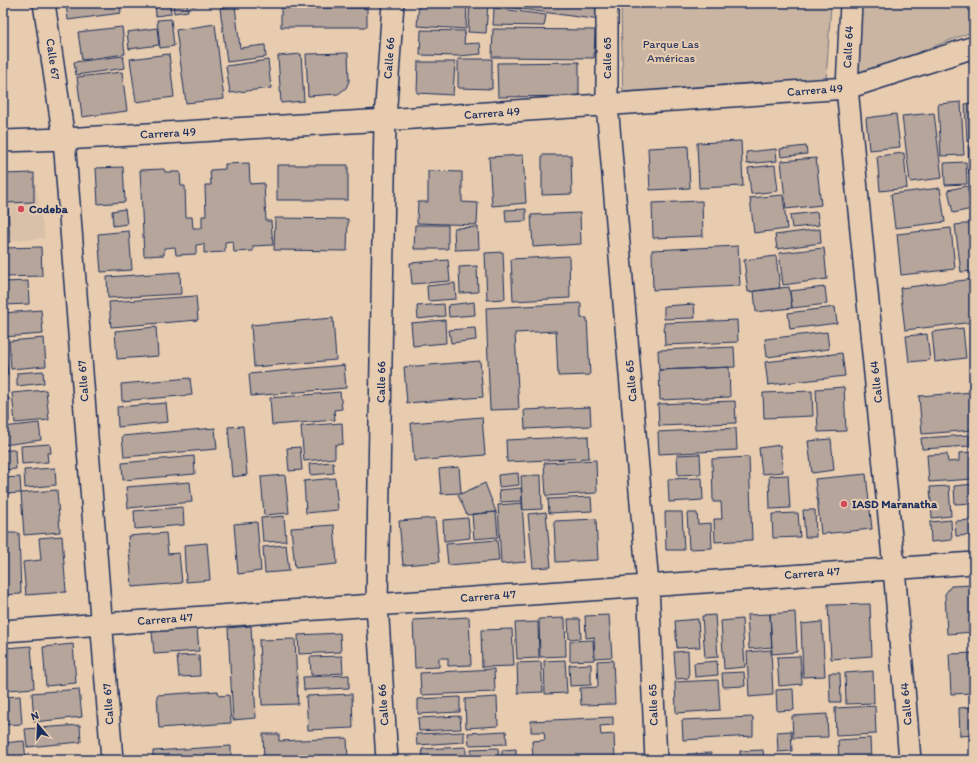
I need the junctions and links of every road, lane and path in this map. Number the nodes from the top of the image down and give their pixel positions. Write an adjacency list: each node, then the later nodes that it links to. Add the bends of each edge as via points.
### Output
1 (44, 3): 9 (street, Calle 67)
2 (393, 3): 8 (street, Calle 66)
3 (607, 3): 7 (street, Calle 65)
4 (850, 3): 6 (street, Calle 64)
5 (974, 47): 6 (street, Carrera 49)
6 (847, 88): 7 (street, Carrera 49); 12 (street, Calle 64)
7 (607, 104): 8 (street, Carrera 49); 13 (street, Calle 65)
8 (385, 120): 9 (street, Carrera 49); 14 (street, Calle 66)
9 (64, 139): 10 (street, Carrera 49); 15 (street, Calle 67)
10 (3, 141)
11 (974, 563): 12 (street, Carrera 47)
12 (894, 568): 13 (street, Carrera 47); 20 (street, Calle 64)
13 (648, 585): 14 (street, Carrera 47); 19 (street, Calle 65)
14 (377, 604): 15 (street, Carrera 47); 18 (street, Calle 66)
15 (102, 624): 16 (street, Carrera 47); 17 (street, Calle 67)
16 (3, 631)
17 (112, 760)
18 (387, 760)
19 (656, 760)
20 (910, 760)

